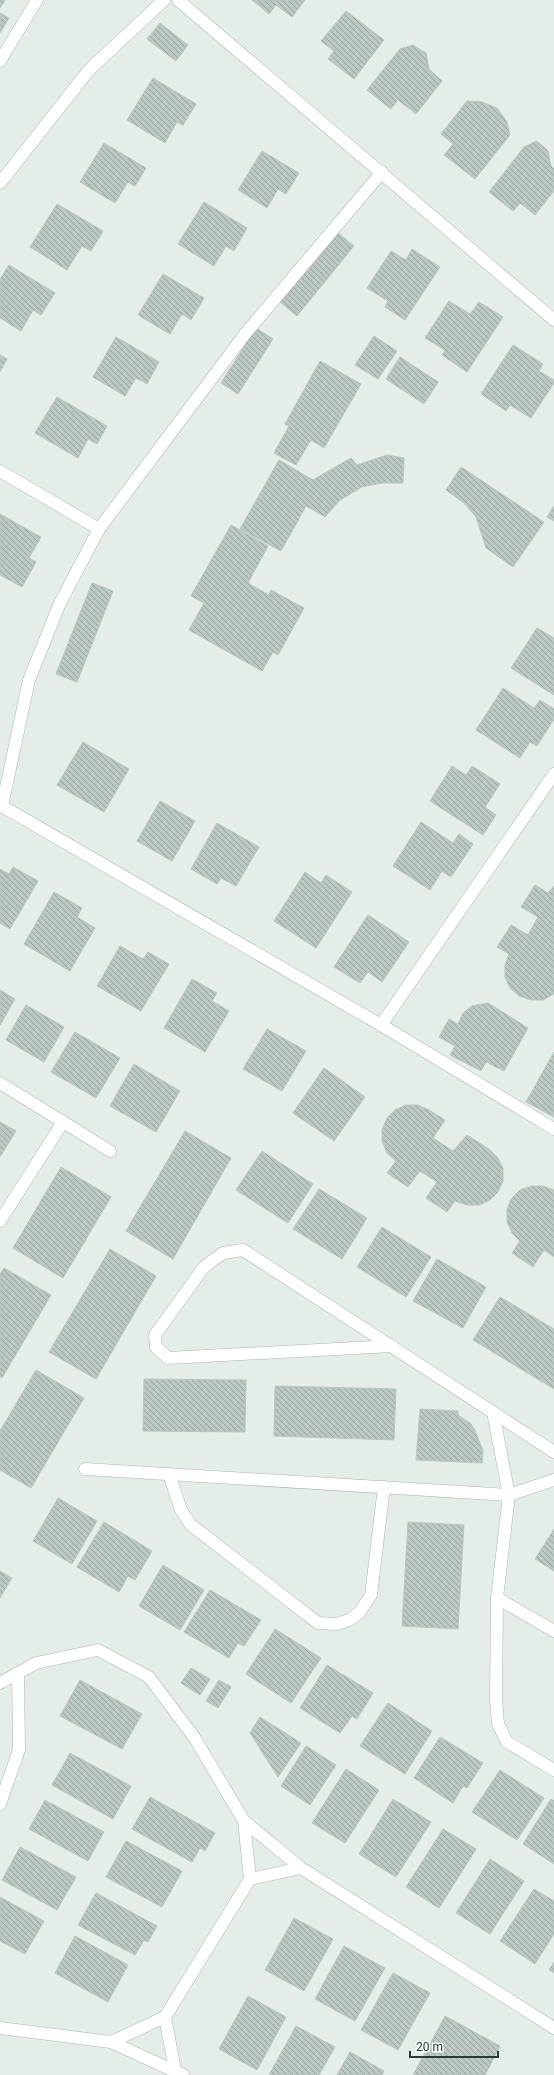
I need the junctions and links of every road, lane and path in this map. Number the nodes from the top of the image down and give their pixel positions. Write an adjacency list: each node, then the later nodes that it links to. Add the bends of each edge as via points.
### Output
1 (37, 0): 4 (street)
2 (164, 0): 5 (street, via 89,70)
3 (178, 0): 6 (street)
4 (0, 61)
5 (4, 167): 7 (street)
6 (382, 172): 8 (street); 10 (street, via 245,334)
7 (0, 183)
8 (554, 320)
9 (0, 471): 10 (street)
10 (99, 529): 12 (street, via 60,603 29,680)
11 (554, 774): 13 (street)
12 (1, 806): 13 (street)
13 (381, 1025): 16 (street)
14 (0, 1083): 15 (street)
15 (63, 1122): 17 (street); 18 (street)
16 (554, 1129)
17 (110, 1152)
18 (0, 1221)
19 (392, 1346): 19 (street, via 242,1250 223,1253 204,1267 155,1335 156,1347 168,1358); 20 (street)
20 (493, 1412): 21 (street); 26 (street)
21 (554, 1452)
22 (85, 1469): 23 (street)
23 (170, 1474): 25 (street); 25 (street, via 181,1510 191,1525 318,1623 337,1624 349,1620 359,1613 370,1595)
24 (554, 1480): 26 (street)
25 (384, 1487): 26 (street)
26 (509, 1495): 27 (street)
27 (497, 1598): 28 (street); 31 (street, via 498,1724 507,1742)
28 (554, 1631)
29 (18, 1673): 30 (street); 32 (street, via 19,1750); 33 (street, via 36,1662 98,1650 149,1677 194,1736)
30 (0, 1683)
31 (554, 1770)
32 (0, 1804)
33 (244, 1821): 34 (street); 35 (street)
34 (301, 1868): 35 (street); 38 (street)
35 (250, 1878): 36 (street)
36 (165, 2017): 39 (street); 40 (street)
37 (0, 2028): 39 (street)
38 (554, 2028)
39 (111, 2042): 40 (street)
40 (179, 2072)

